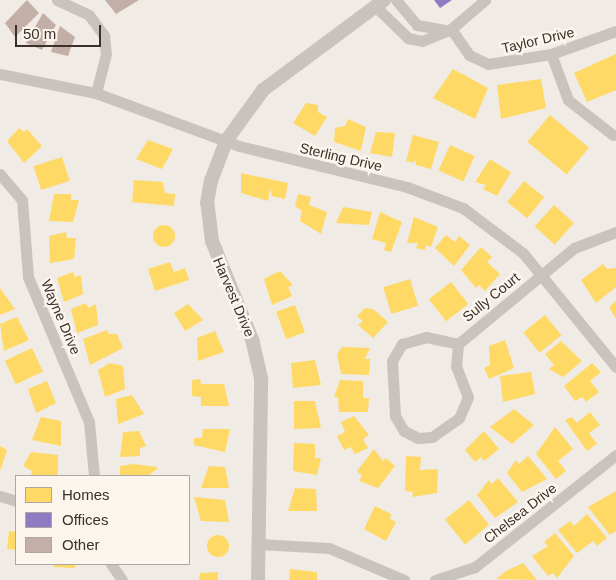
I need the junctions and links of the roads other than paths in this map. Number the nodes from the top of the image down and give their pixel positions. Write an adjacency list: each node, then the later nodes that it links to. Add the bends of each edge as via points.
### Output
1 (57, 0): 9 (street, via 89,14 104,36 106,54)
2 (396, 0): 5 (street, via 424,30)
3 (485, 0): 5 (street)
4 (380, 4): 5 (street, via 414,40 428,40); 11 (street, Harvest Drive, via 263,90)
5 (450, 29): 7 (street, Taylor Drive, via 469,55 488,64)
6 (616, 31): 7 (street, Taylor Drive)
7 (551, 54): 10 (street, via 562,90 575,110)
8 (0, 74): 9 (street, Sterling Drive)
9 (96, 92): 11 (street, Sterling Drive)
10 (613, 135)
11 (226, 141): 14 (street, Sterling Drive, via 431,194 484,221); 21 (street, Harvest Drive, via 211,181 208,222 220,268 245,320 259,364)
12 (0, 174): 18 (street, Wayne Drive, via 22,200 28,277 89,422)
13 (616, 232): 14 (street, Sully Court, via 574,248)
14 (542, 274): 15 (street, Sully Court); 16 (street, Sterling Drive)
15 (458, 344): 15 (street, via 418,337 402,344 392,358 395,416 411,436 432,437 464,411 468,397 456,366)
16 (616, 367)
17 (616, 455): 26 (street, Chelsea Drive, via 475,567)
18 (94, 475)
19 (0, 496): 20 (street)
20 (15, 501)
21 (259, 544): 24 (street, Harvest Drive); 25 (street, via 329,548)
22 (112, 565): 23 (street)
23 (122, 580)
24 (258, 580)
25 (404, 580)
26 (435, 580)

